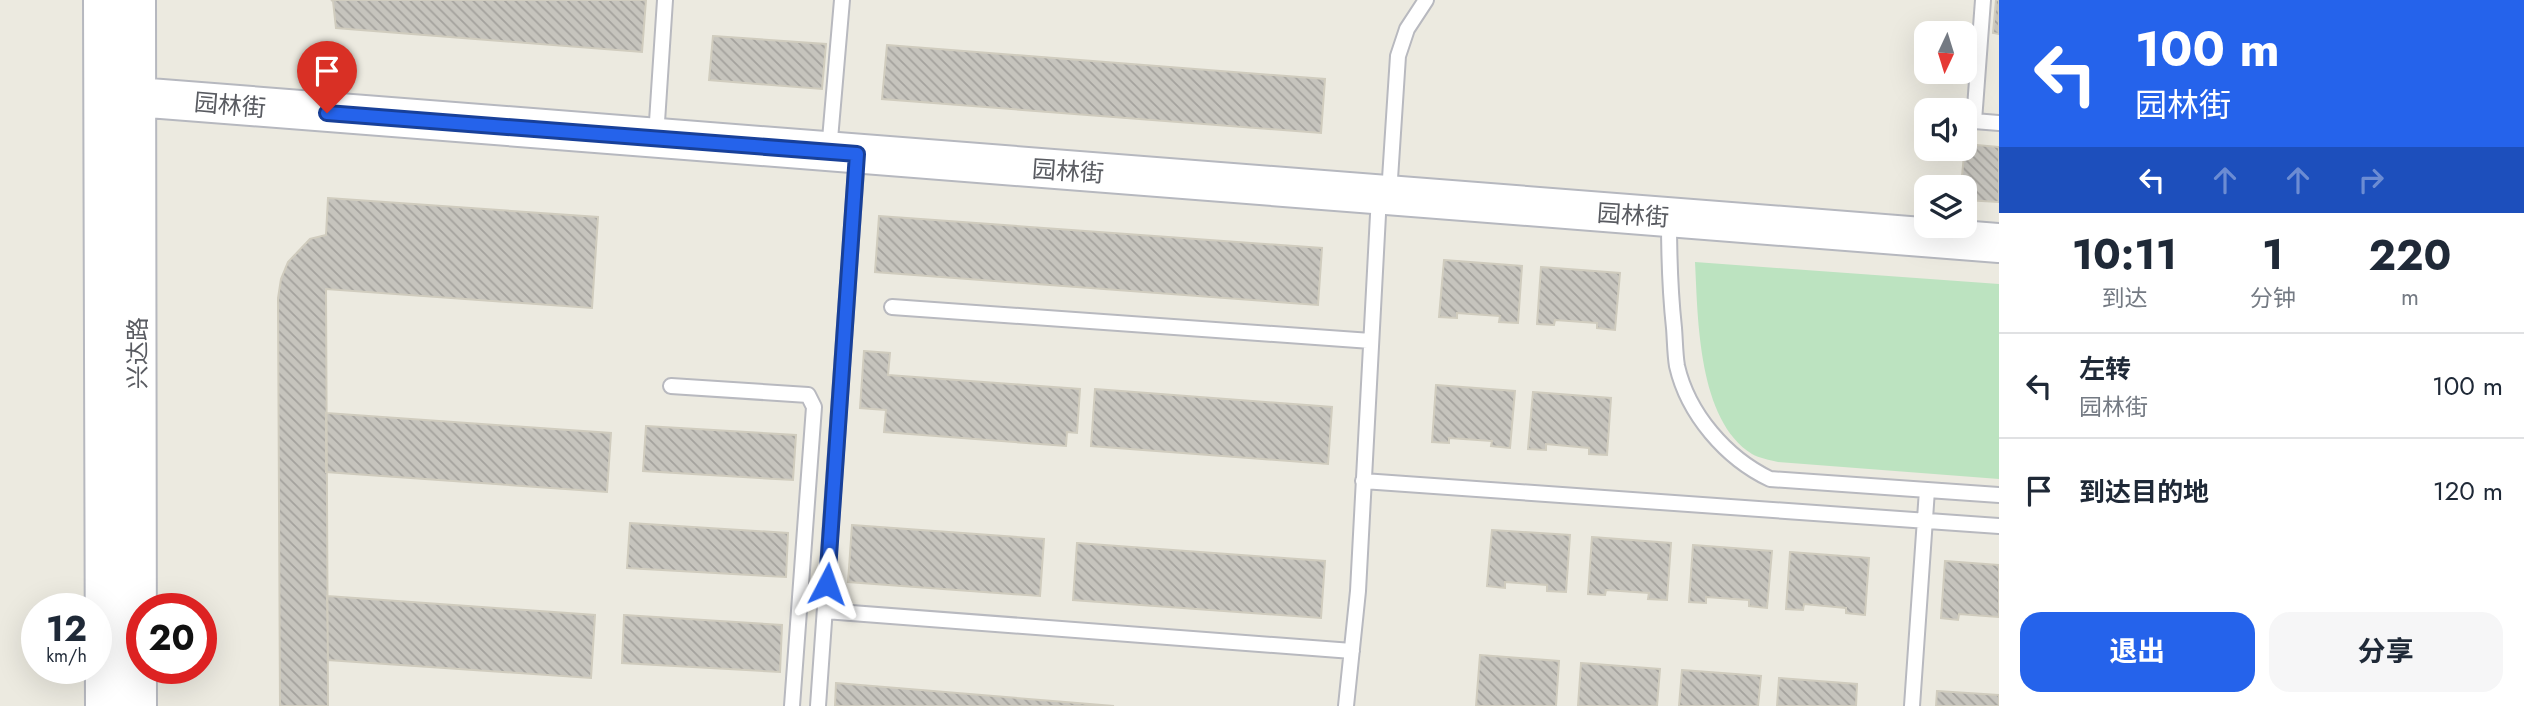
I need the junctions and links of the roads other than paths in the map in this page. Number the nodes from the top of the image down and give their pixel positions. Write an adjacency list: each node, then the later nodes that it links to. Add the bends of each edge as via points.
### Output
1 (103, 0): 24 (street, 兴达路)
2 (136, 0): 7 (street, 兴达路)
3 (665, 0): 9 (lane)
4 (842, 0): 10 (lane)
5 (1426, 0): 11 (lane, via 1407,29 1398,56)
6 (1983, 0): 8 (lane, via 1974,121)
7 (136, 97): 9 (street, 园林街); 25 (street, 兴达路)
8 (1999, 123)
9 (655, 138): 10 (street, 园林街)
10 (843, 153): 11 (street, 园林街); 22 (lane)
11 (1384, 195): 12 (street, 园林街); 15 (lane)
12 (1670, 218): 13 (street, 园林街); 18 (lane, via 1668,276 1677,366 1711,436 1770,479)
13 (1999, 243)
14 (892, 307): 15 (lane)
15 (1371, 341): 17 (lane)
16 (671, 386): 26 (lane, via 808,395 814,407)
17 (1363, 481): 20 (lane); 23 (lane)
18 (1927, 490): 19 (lane); 20 (lane)
19 (1999, 495)
20 (1925, 521): 21 (lane); 29 (lane)
21 (1999, 526)
22 (825, 611): 23 (lane); 27 (lane)
23 (1352, 651): 28 (lane)
24 (105, 706)
25 (137, 706)
26 (792, 706)
27 (818, 706)
28 (1346, 706)
29 (1912, 706)

